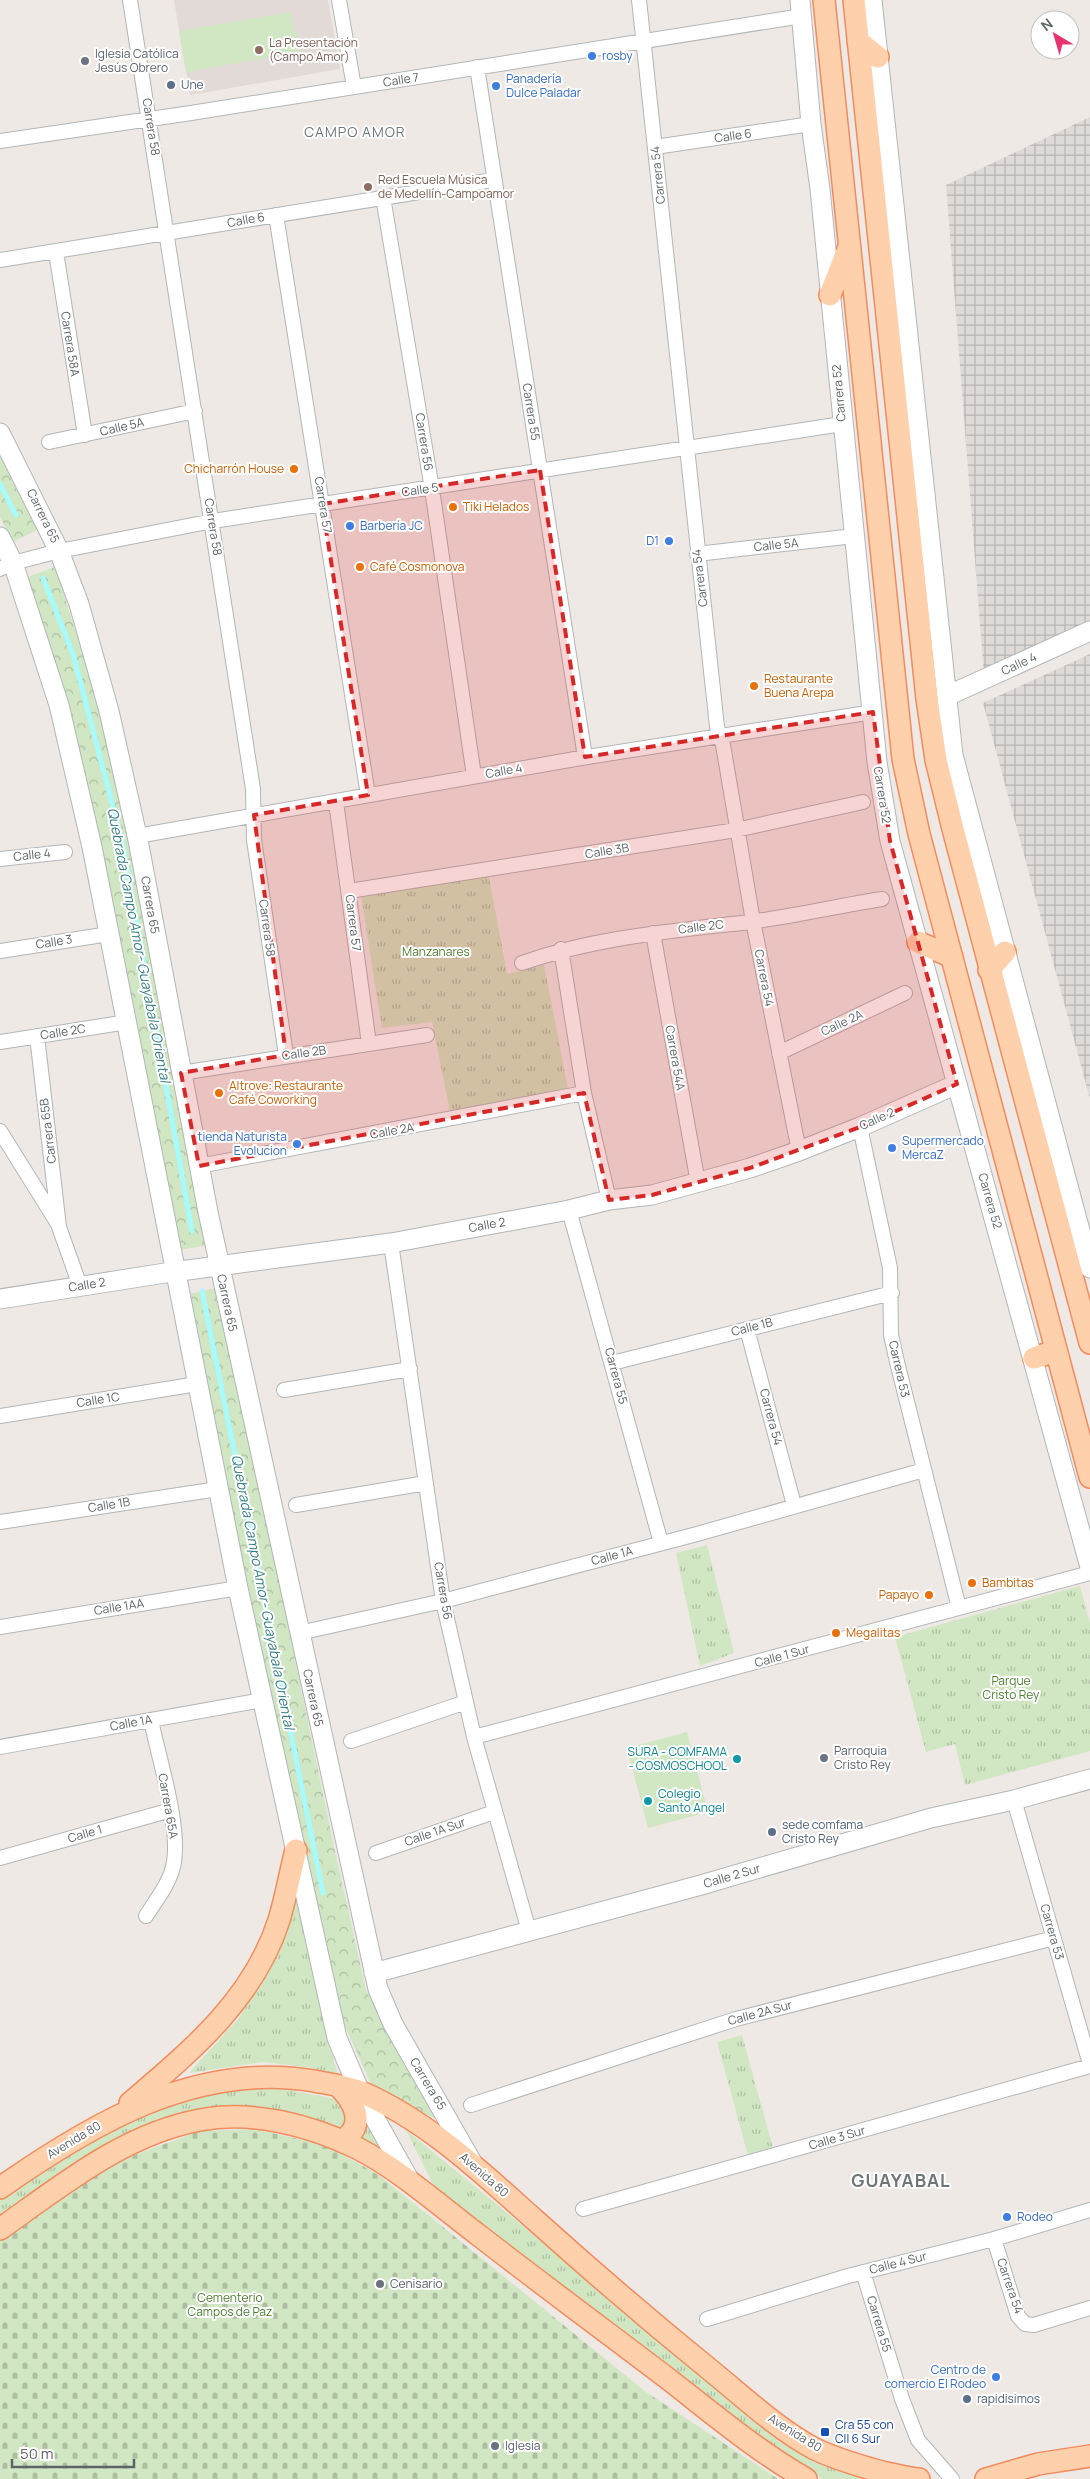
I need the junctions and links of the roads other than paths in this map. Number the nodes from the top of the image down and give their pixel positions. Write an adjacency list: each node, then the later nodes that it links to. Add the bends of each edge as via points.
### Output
1 (130, 0): 13 (street, Carrera 58)
2 (338, 0): 12 (street)
3 (639, 0): 8 (street, Carrera 54)
4 (824, 0): 21 (main road, Carrera 52)
5 (854, 0): 9 (main road)
6 (872, 0): 10 (main road)
7 (801, 8): 8 (street, Calle 7); 14 (main road, Carrera 52)
8 (644, 41): 11 (street, Calle 7); 16 (street, Carrera 54)
9 (858, 41): 10 (main road); 65 (main road, via 927,699 936,760)
10 (878, 57): 41 (main road)
11 (477, 67): 12 (street, Calle 7); 17 (street, Carrera 55)
12 (354, 87): 13 (street, Calle 7)
13 (150, 119): 15 (street, Calle 7); 20 (street, Carrera 58)
14 (811, 124): 16 (street, Calle 6); 24 (main road, Carrera 52)
15 (0, 141)
16 (655, 147): 30 (street, Carrera 54)
17 (493, 180): 18 (street, Calle 6); 31 (street, Carrera 55)
18 (383, 197): 19 (street, Calle 6); 32 (street, Carrera 56)
19 (276, 215): 20 (street, Calle 6); 33 (street, Carrera 57)
20 (168, 233): 22 (street, Calle 6); 25 (street, Carrera 58)
21 (850, 247): 24 (main road); 63 (main road, Carrera 52, via 903,760)
22 (56, 252): 23 (street, Calle 6); 28 (street, Carrera 58A)
23 (0, 260)
24 (830, 295): 26 (main road, Carrera 52)
25 (195, 410): 28 (street, Calle 5A); 34 (street, Carrera 58)
26 (842, 424): 30 (street, Calle 5); 36 (main road, Carrera 52)
27 (0, 432): 37 (main road, Carrera 65)
28 (85, 435): 29 (street, Calle 5A)
29 (49, 442)
30 (686, 448): 31 (street, Calle 5); 38 (street, Carrera 54)
31 (540, 470): 32 (street, Calle 5); 44 (street, Carrera 55)
32 (432, 489): 33 (street, Calle 5); 45 (street, Carrera 56)
33 (322, 504): 34 (street, Calle 5); 46 (street, Carrera 57)
34 (213, 522): 37 (street, Calle 5); 49 (street, Carrera 58, via 253,789)
35 (0, 536): 39 (main road)
36 (854, 536): 38 (street, Calle 5A); 42 (main road, Carrera 52)
37 (60, 551): 39 (street, Calle 5); 51 (main road, Carrera 65, via 102,680)
38 (697, 554): 43 (street, Carrera 54)
39 (6, 566): 58 (main road, via 59,705)
40 (1090, 631): 41 (main road, Calle 4)
41 (947, 696): 62 (main road, via 953,755)
42 (873, 712): 43 (street, Calle 4); 59 (main road, Carrera 52, via 877,762 890,841)
43 (719, 736): 44 (street, Calle 4); 50 (street, Carrera 54)
44 (585, 757): 45 (street, Calle 4)
45 (474, 776): 46 (street, Calle 4)
46 (368, 795): 47 (street, Calle 4)
47 (336, 802): 49 (street, Calle 4); 54 (street, Carrera 57)
48 (863, 802): 50 (street, Calle 3B)
49 (254, 815): 51 (street, Calle 4); 73 (street, Carrera 58, via 254,840)
50 (736, 830): 54 (street, Calle 3B); 56 (street, Carrera 54)
51 (137, 836): 74 (main road, Carrera 65)
52 (65, 852): 53 (street, Calle 4)
53 (0, 859)
54 (349, 892): 71 (street, Carrera 57)
55 (882, 898): 56 (street, Calle 2C)
56 (753, 922): 57 (street, Calle 2C); 72 (street, Carrera 54)
57 (653, 933): 60 (street, Calle 2C); 81 (street, Carrera 54A)
58 (109, 934): 61 (street, Calle 3); 67 (main road)
59 (918, 942): 63 (main road); 75 (main road, Carrera 52)
60 (560, 949): 64 (street, Calle 2C); 76 (street)
61 (0, 951)
62 (1005, 952): 65 (main road); 85 (main road)
63 (952, 957): 95 (main road, Carrera 52)
64 (522, 963)
65 (989, 970): 85 (main road)
66 (905, 993): 72 (street, Calle 2A)
67 (126, 1022): 69 (street, Calle 2C); 89 (main road)
68 (427, 1035): 71 (street, Calle 2B)
69 (37, 1036): 70 (street, Calle 2C); 84 (street, Carrera 65B)
70 (0, 1042)
71 (369, 1044): 73 (street, Calle 2B)
72 (779, 1053): 79 (street, Carrera 54)
73 (286, 1055): 74 (street, Calle 2B)
74 (181, 1073): 80 (main road, Carrera 65)
75 (957, 1084): 77 (main road, Calle 2); 96 (main road, Carrera 52)
76 (584, 1093): 80 (street, Calle 2A); 82 (street)
77 (860, 1127): 79 (main road, Calle 2); 91 (street, Carrera 53, via 890,1268)
78 (0, 1131): 84 (street, Carrera 65B)
79 (799, 1151): 81 (main road, Calle 2)
80 (199, 1166): 87 (main road, Carrera 65)
81 (698, 1183): 82 (main road, Calle 2, via 652,1195)
82 (609, 1200): 83 (main road, Calle 2)
83 (570, 1210): 86 (main road, Calle 2); 97 (street, Carrera 55)
84 (59, 1227): 90 (street, Carrera 65B)
85 (1078, 1235): 88 (main road); 94 (main road)
86 (391, 1243): 87 (main road, Calle 2); 98 (street, Carrera 56)
87 (220, 1267): 89 (main road, Calle 2); 116 (main road, Carrera 65)
88 (1090, 1268)
89 (176, 1272): 90 (main road, Calle 2); 99 (main road)
90 (80, 1286): 92 (main road, Calle 2)
91 (892, 1292): 93 (street, Calle 1B); 102 (street, Carrera 53, via 892,1335)
92 (0, 1299)
93 (747, 1329): 97 (street, Calle 1B); 107 (street, Carrera 54)
94 (1090, 1343)
95 (1055, 1351): 96 (main road); 103 (main road, Carrera 52)
96 (1034, 1358): 110 (main road, Carrera 52)
97 (612, 1363): 109 (street, Carrera 55)
98 (410, 1369): 100 (street); 104 (street, Carrera 56)
99 (197, 1384): 101 (street, Calle 1C); 105 (main road)
100 (284, 1390)
101 (0, 1416)
102 (924, 1470): 107 (street, Calle 1A); 114 (street, Carrera 53)
103 (1090, 1477)
104 (426, 1484): 106 (street); 113 (street, Carrera 56)
105 (218, 1489): 108 (street, Calle 1B); 112 (main road)
106 (296, 1505)
107 (794, 1505): 109 (street, Calle 1A)
108 (0, 1522)
109 (661, 1543): 113 (street, Calle 1A)
110 (1090, 1567)
111 (1090, 1573): 114 (street, Calle 1 Sur)
112 (238, 1588): 115 (street, Calle 1AA); 117 (main road)
113 (443, 1600): 116 (street, Calle 1A); 118 (street, Carrera 56)
114 (959, 1608): 120 (street, Calle 1 Sur)
115 (0, 1627)
116 (299, 1633): 133 (main road, Carrera 65)
117 (262, 1700): 119 (street, Calle 1A); 127 (main road)
118 (466, 1702): 120 (street, Carrera 56); 121 (street)
119 (150, 1720): 122 (street, Calle 1A); 125 (street, Carrera 65A)
120 (474, 1737): 126 (street, Carrera 56)
121 (351, 1741)
122 (0, 1747)
123 (1090, 1779): 124 (main road, Calle 2 Sur)
124 (1014, 1800): 131 (main road, Calle 2 Sur, via 931,1818); 132 (street, Carrera 53)
125 (171, 1810): 129 (street, Calle 1); 130 (street, Carrera 65A, via 174,1863 166,1884)
126 (494, 1812): 128 (street, Calle 1A Sur); 131 (street, Carrera 56)
127 (296, 1850): 136 (main road, via 337,2038); 138 (main road, via 279,1920 250,1982 214,2028)
128 (376, 1852)
129 (0, 1858)
130 (146, 1916)
131 (528, 1932): 133 (main road, Calle 2 Sur)
132 (1054, 1938): 134 (street, Carrera 53); 137 (street, Calle 2A Sur, via 736,2019)
133 (374, 1973): 140 (main road, Carrera 65, via 393,2024)
134 (1090, 2065): 143 (street, Calle 3 Sur)
135 (337, 2085): 136 (main road, Avenida 80); 138 (main road, Avenida 80, via 273,2076 220,2081 162,2097); 139 (main road, via 347,2094 356,2113 353,2130)
136 (360, 2092): 140 (main road, Avenida 80, via 432,2133); 141 (main road)
137 (471, 2106)
138 (114, 2117): 142 (main road, Avenida 80, via 69,2142)
139 (341, 2141): 141 (main road); 145 (main road, via 263,2119 200,2120 166,2130 109,2155)
140 (474, 2165): 153 (main road, Avenida 80, via 662,2330 774,2421 815,2449 868,2468)
141 (412, 2184): 152 (main road, via 772,2458)
142 (0, 2188)
143 (584, 2209)
144 (1090, 2210): 146 (street, Calle 4 Sur)
145 (0, 2228)
146 (994, 2239): 147 (street, Calle 4 Sur); 148 (street, Carrera 54, via 1018,2316 1025,2324 1034,2325)
147 (863, 2272): 149 (street, Calle 4 Sur); 154 (street, Carrera 55, via 918,2440)
148 (1090, 2308)
149 (706, 2318)
150 (1090, 2456): 155 (main road, via 1038,2464)
151 (1090, 2469): 156 (main road)
152 (806, 2479)
153 (919, 2479)
154 (952, 2479)
155 (986, 2479)
156 (1036, 2479)

